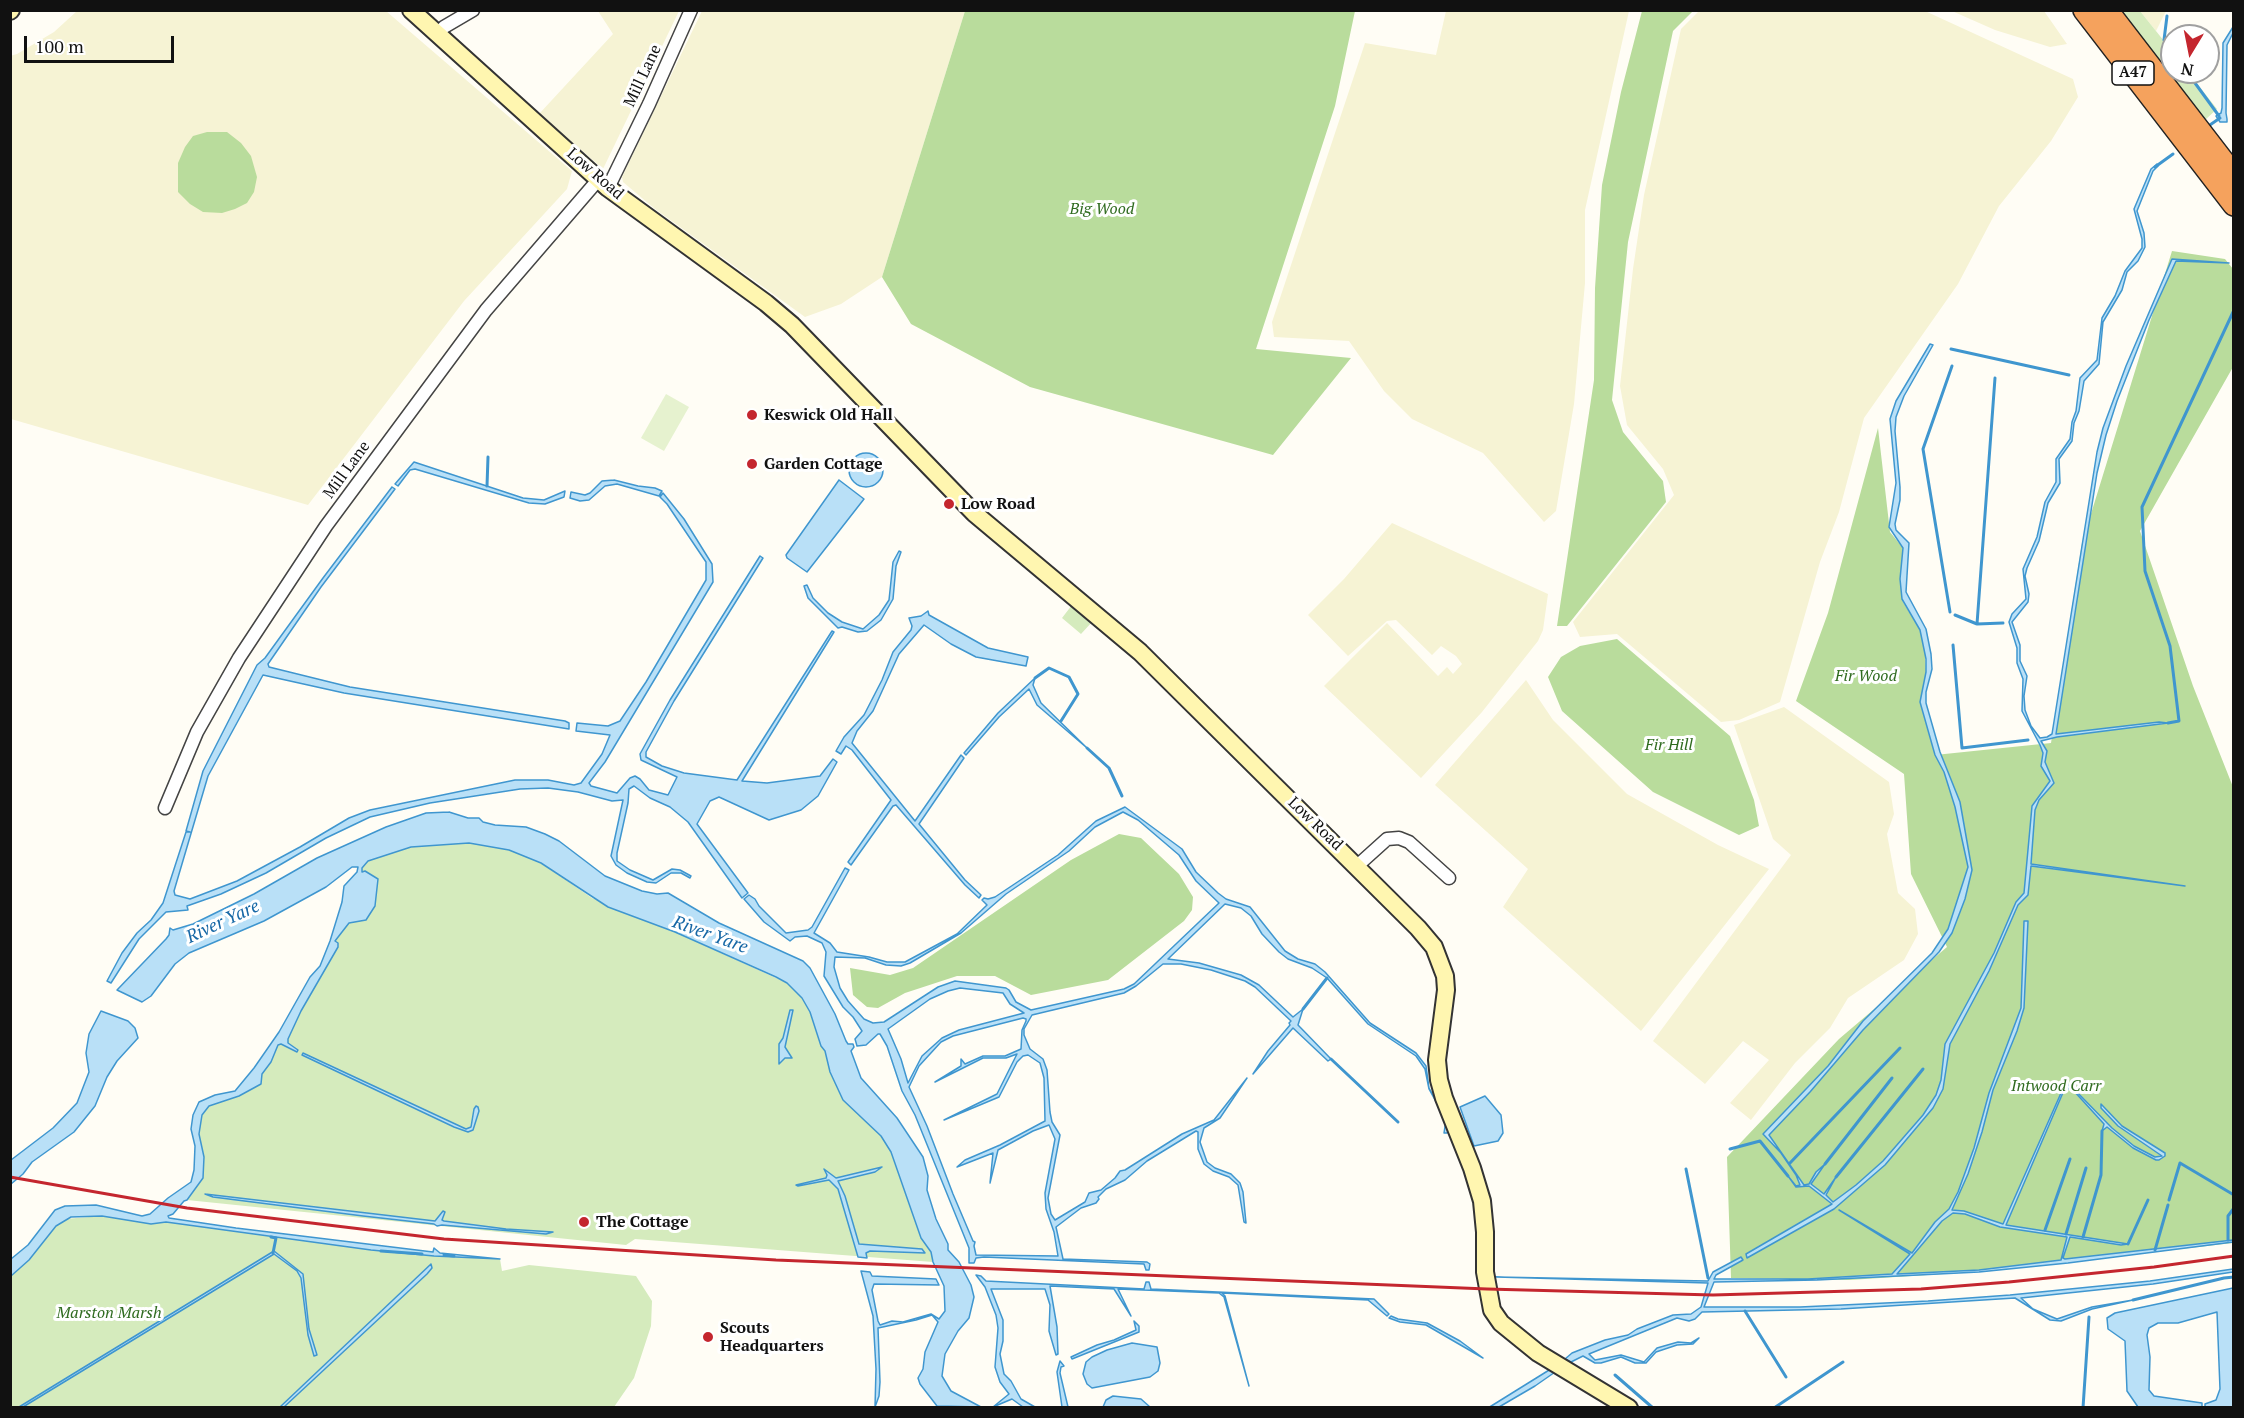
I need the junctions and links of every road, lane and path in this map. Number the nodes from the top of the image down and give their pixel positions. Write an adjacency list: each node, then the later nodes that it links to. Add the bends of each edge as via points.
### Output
1 (411, 10): 7 (street, Low Road)
2 (472, 10): 7 (street)
3 (691, 10): 10 (street, Mill Lane, via 649,104)
4 (2084, 10): 8 (highway, A47)
5 (2093, 10): 8 (highway, A47)
6 (2107, 10): 8 (highway, A47)
7 (437, 34): 10 (street, Low Road)
8 (2192, 134): 9 (highway, A47); 11 (highway, A47)
9 (2234, 175)
10 (603, 184): 12 (street, Mill Lane, via 486,310 326,526 238,658 197,732); 13 (street, Low Road, via 792,325 974,513 1140,652)
11 (2234, 205)
12 (165, 808)
13 (1357, 866): 14 (street, via 1387,839 1399,838 1409,842); 15 (street, Low Road, via 1418,928 1442,962 1446,990 1438,1039 1439,1080 1482,1201 1490,1302 1502,1323 1519,1339)
14 (1449, 878)
15 (1629, 1407)

